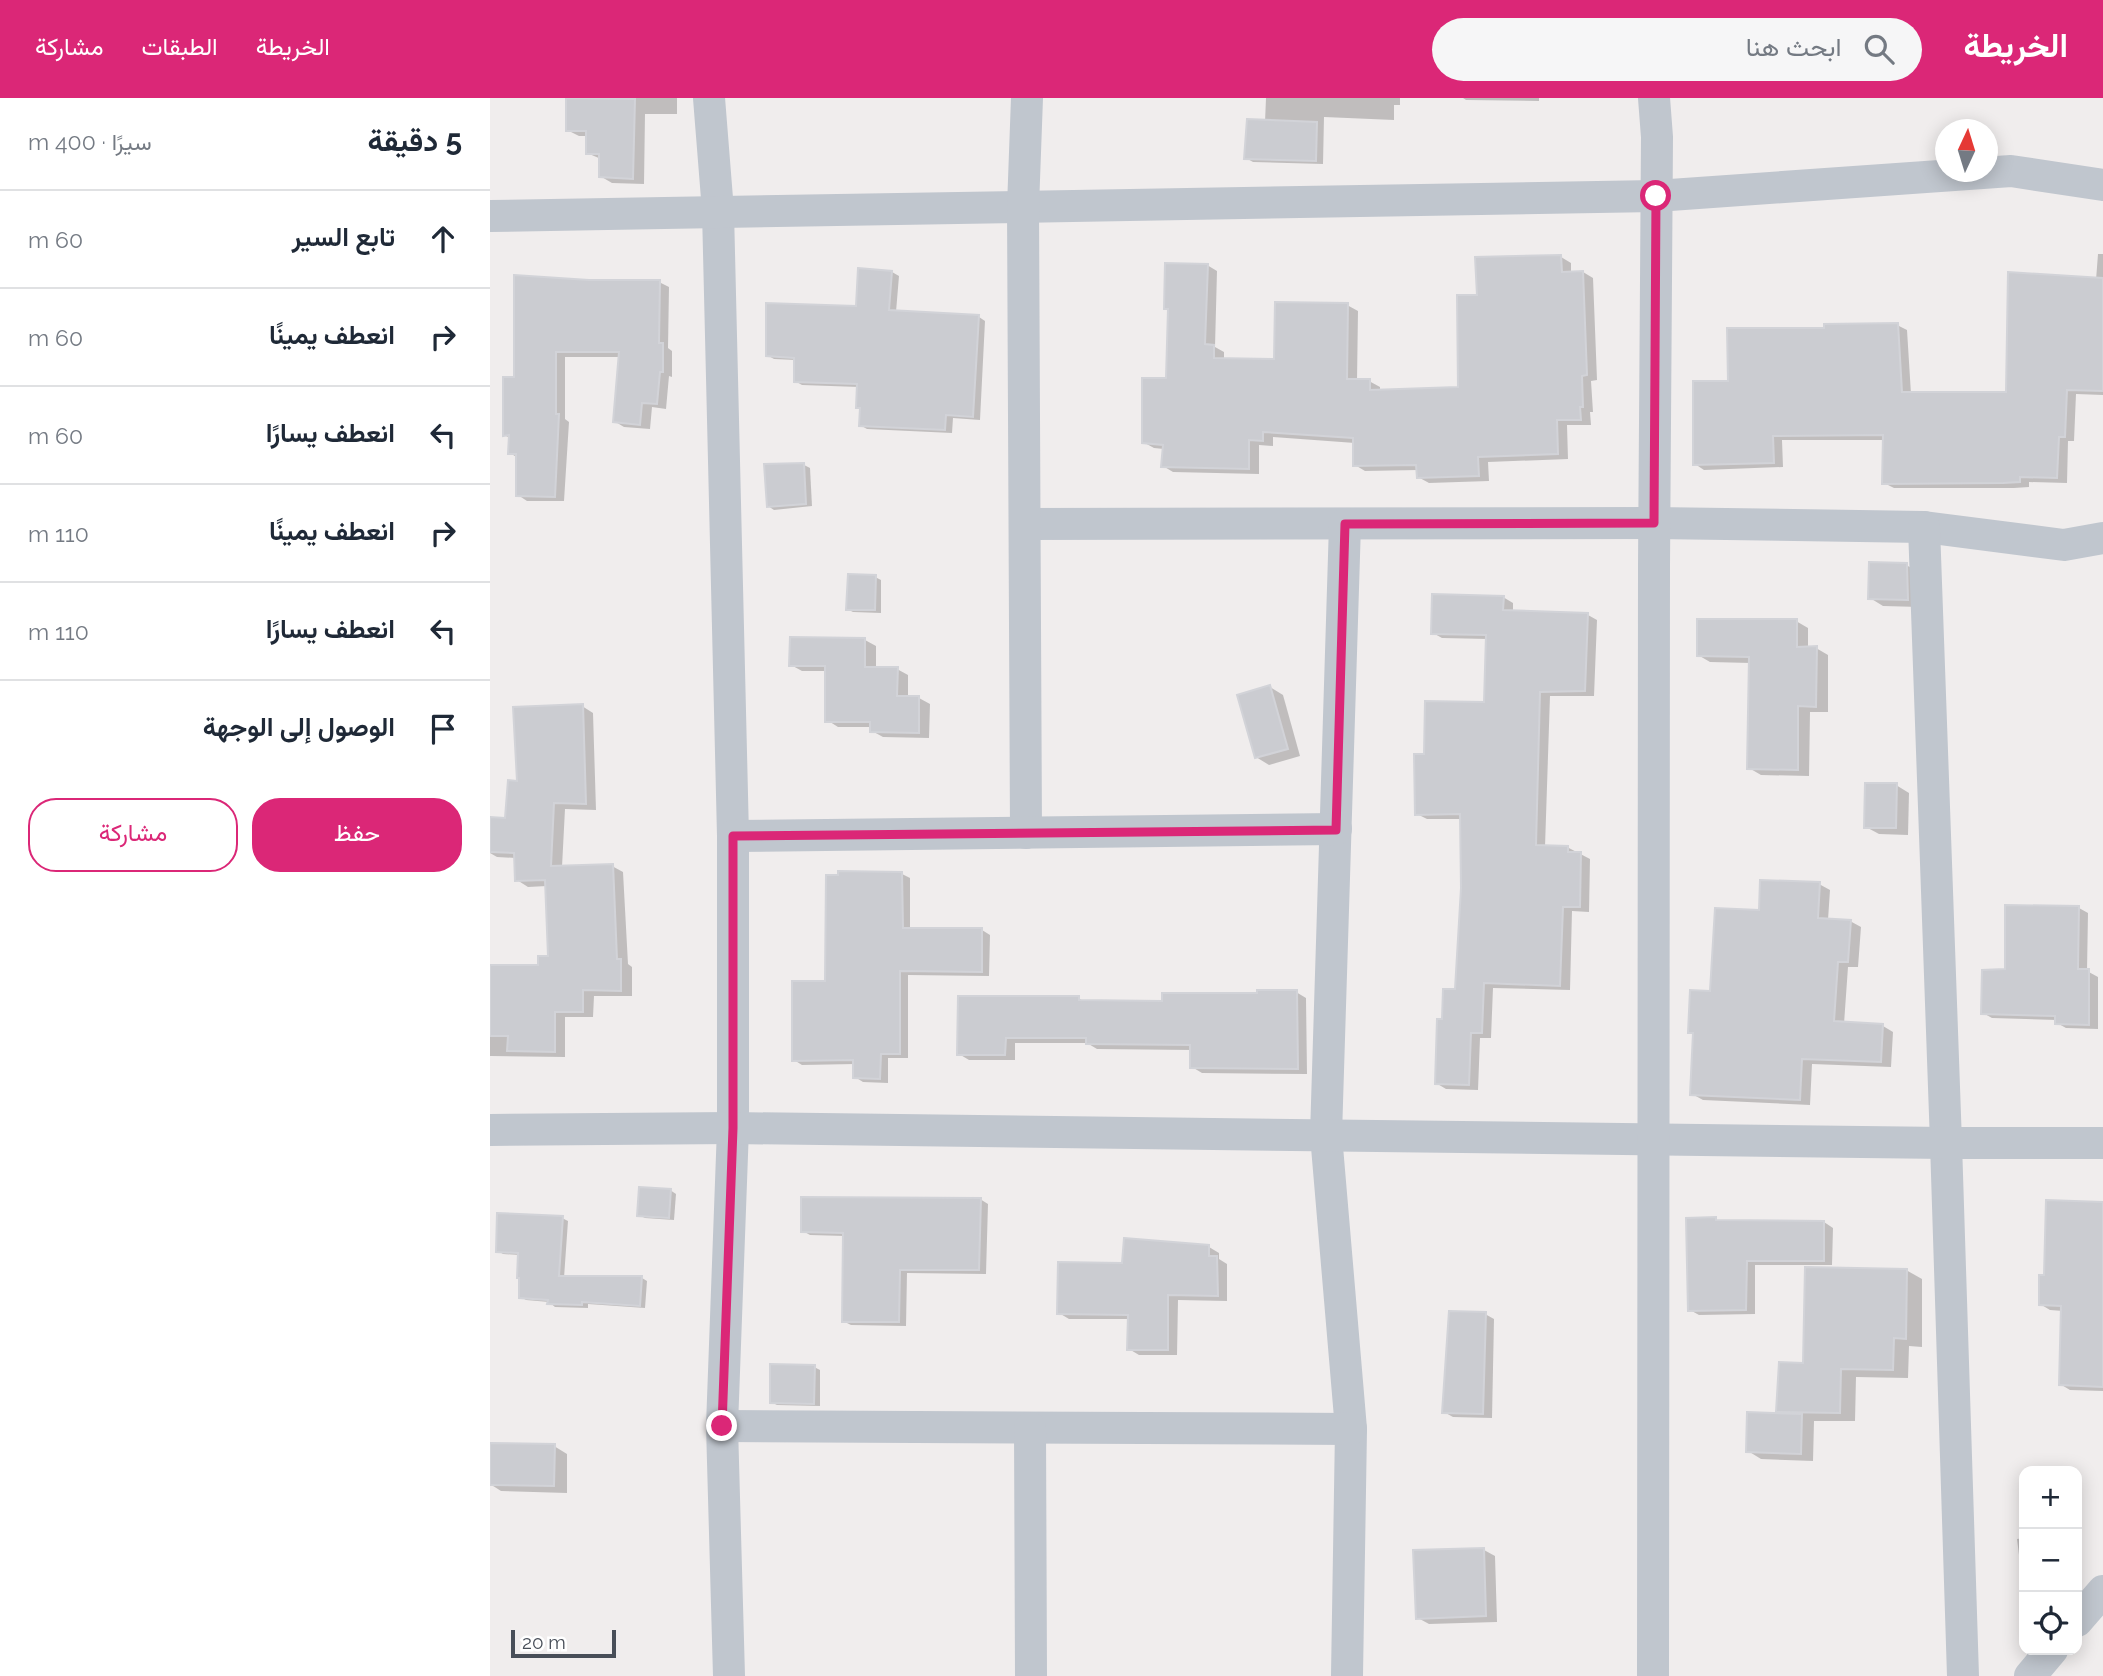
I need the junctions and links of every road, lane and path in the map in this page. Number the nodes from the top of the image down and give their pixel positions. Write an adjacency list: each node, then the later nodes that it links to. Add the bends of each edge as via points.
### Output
1 (709, 98): 7 (street)
2 (1027, 98): 6 (street)
3 (1654, 98): 5 (street)
4 (2103, 185): 5 (street, via 2011,171)
5 (1656, 196): 6 (street); 9 (street)
6 (1024, 208): 7 (street); 10 (street)
7 (718, 211): 8 (street); 16 (street)
8 (490, 216)
9 (1654, 523): 11 (street); 12 (street); 20 (street)
10 (1025, 524): 11 (street); 15 (street)
11 (1345, 524): 14 (street)
12 (1924, 527): 13 (street, via 2064,545); 21 (street)
13 (2103, 538)
14 (1336, 830): 15 (street); 19 (street)
15 (1026, 833): 16 (street)
16 (733, 836): 17 (street)
17 (733, 1128): 18 (street); 19 (street); 23 (street)
18 (490, 1130)
19 (1326, 1135): 20 (street); 25 (street)
20 (1653, 1139): 21 (street); 32 (street)
21 (1947, 1143): 22 (street); 33 (street)
22 (2103, 1143)
23 (722, 1426): 24 (street); 29 (street)
24 (1030, 1428): 25 (street); 30 (street)
25 (1351, 1429): 31 (street)
26 (2103, 1591): 27 (street)
27 (2082, 1615)
28 (2048, 1655): 34 (street)
29 (729, 1676)
30 (1031, 1676)
31 (1347, 1676)
32 (1653, 1676)
33 (1963, 1676)
34 (2030, 1676)

